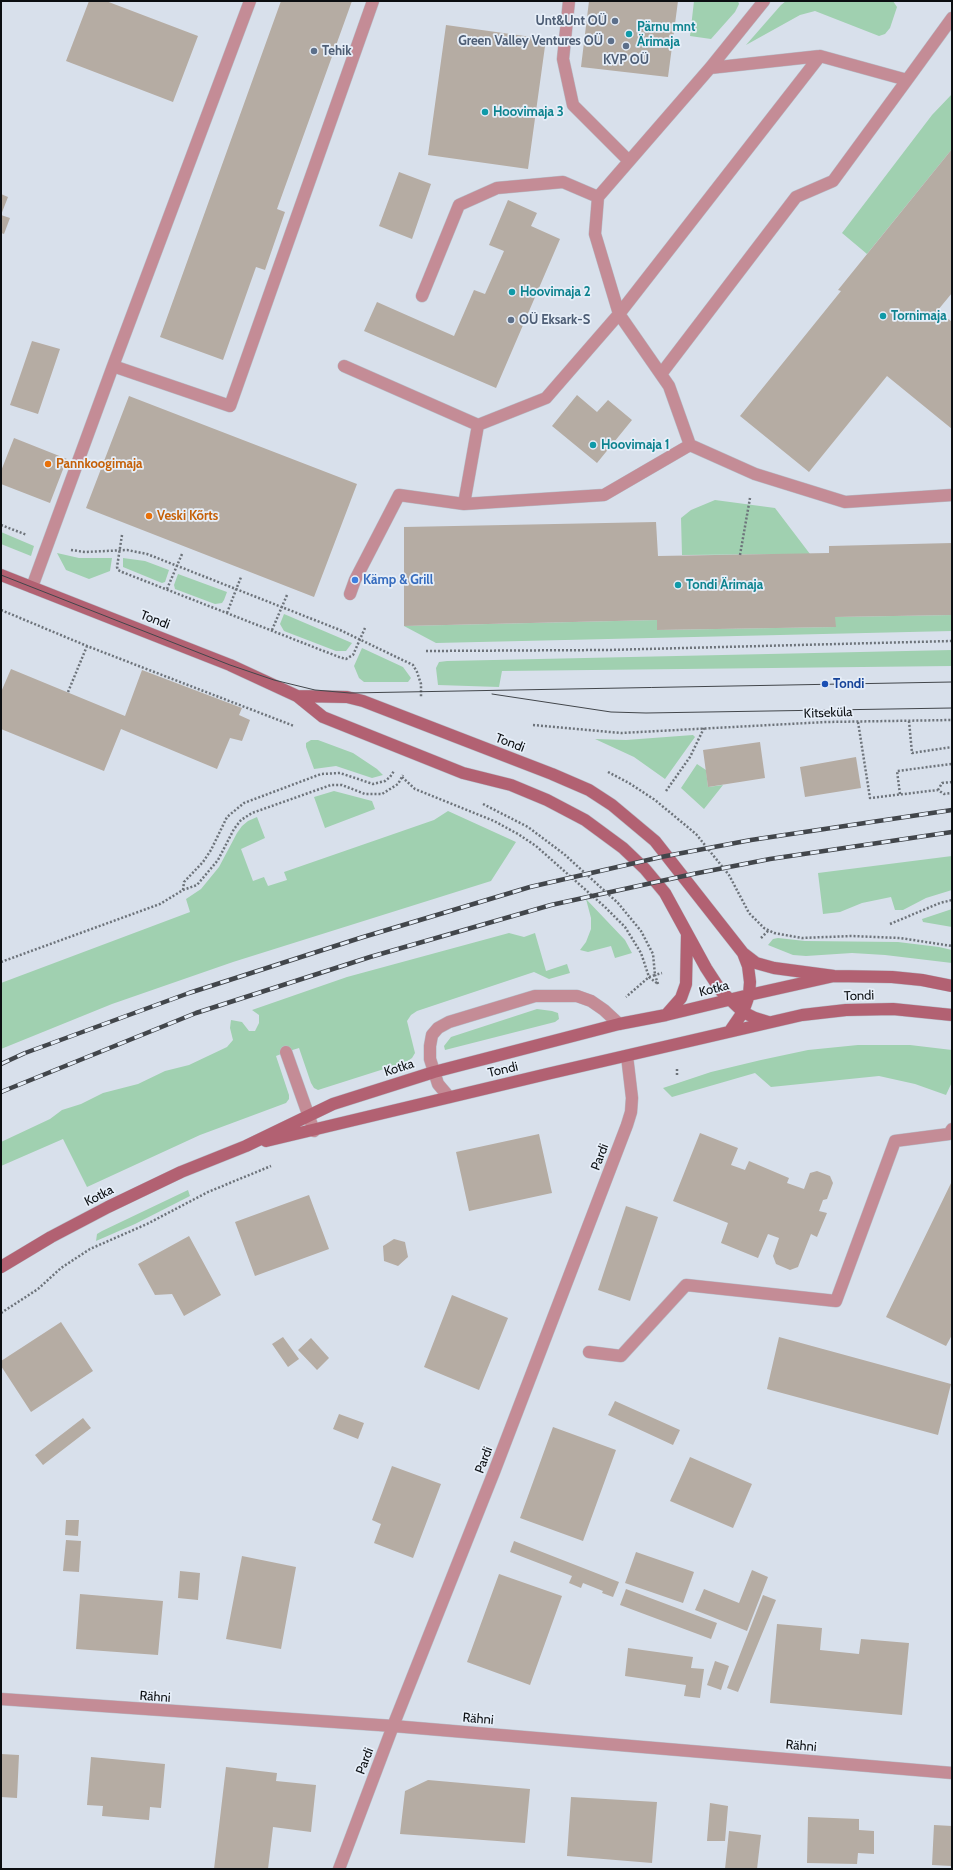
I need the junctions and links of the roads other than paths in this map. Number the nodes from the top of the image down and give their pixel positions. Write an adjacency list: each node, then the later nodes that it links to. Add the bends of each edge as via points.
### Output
1 (250, 1): 13 (street)
2 (373, 1): 13 (street, via 230,406)
3 (569, 1): 9 (street, via 563,59 573,105)
4 (764, 1): 7 (street)
5 (952, 18): 8 (street)
6 (820, 56): 7 (street); 8 (street); 12 (street)
7 (710, 68): 9 (street)
8 (907, 80): 15 (street, via 833,181 796,197)
9 (629, 161): 10 (street)
10 (598, 197): 11 (street, via 563,182 497,188 459,205); 12 (street, via 595,234)
11 (422, 296)
12 (619, 314): 15 (street); 16 (street, via 546,398)
13 (113, 366): 21 (street)
14 (344, 366): 16 (street)
15 (661, 374): 17 (street, via 669,386)
16 (478, 425): 19 (street)
17 (690, 445): 18 (street, via 755,474 845,502); 19 (street, via 604,495)
18 (952, 495)
19 (464, 504): 22 (street, via 399,495)
20 (1, 575): 21 (street, Tondi)
21 (32, 587): 23 (street, Tondi, via 230,665)
22 (350, 594)
23 (297, 696): 24 (street, Tondi, via 323,717 463,773 511,785 585,820 623,848 645,869 666,894); 25 (street, Tondi, via 347,697 363,701 589,790 612,805 655,841)
24 (687, 932): 29 (street, Tondi, via 712,979); 31 (street, via 686,984 681,998)
25 (743, 953): 26 (street, Tondi, via 756,963 774,968); 28 (street, via 748,966)
26 (834, 976): 27 (street, Tondi, via 892,977); 28 (street, Kotka)
27 (952, 986)
28 (749, 995): 29 (street, Kotka); 30 (street)
29 (729, 1000): 30 (street, Tondi); 31 (street, Kotka)
30 (743, 1012): 33 (street, Tondi); 35 (street)
31 (666, 1015): 34 (street, Kotka)
32 (952, 1015): 33 (street, Tondi, via 893,1009 846,1010)
33 (768, 1022): 35 (street, Tondi)
34 (619, 1024): 38 (street, Kotka); 38 (street, via 591,1001 577,996 535,996 449,1022 438,1028 432,1035 430,1046)
35 (730, 1031): 37 (street, Tondi)
36 (286, 1052): 40 (street)
37 (627, 1056): 39 (street, Tondi); 47 (street, Pardi, via 632,1098 627,1125 491,1480)
38 (434, 1072): 39 (street, via 438,1084); 40 (street, Kotka, via 333,1104)
39 (449, 1097): 41 (street, Tondi)
40 (308, 1116): 41 (street); 43 (street, Kotka)
41 (314, 1131): 43 (street, Tondi)
42 (951, 1133): 45 (street, via 895,1141 836,1301 686,1285 621,1356)
43 (246, 1146): 44 (street, Kotka, via 181,1172 108,1207)
44 (1, 1267)
45 (589, 1352)
46 (1, 1699): 47 (street, Rähni)
47 (393, 1726): 48 (street, Rähni); 49 (street, Pardi)
48 (952, 1773)
49 (338, 1869)

